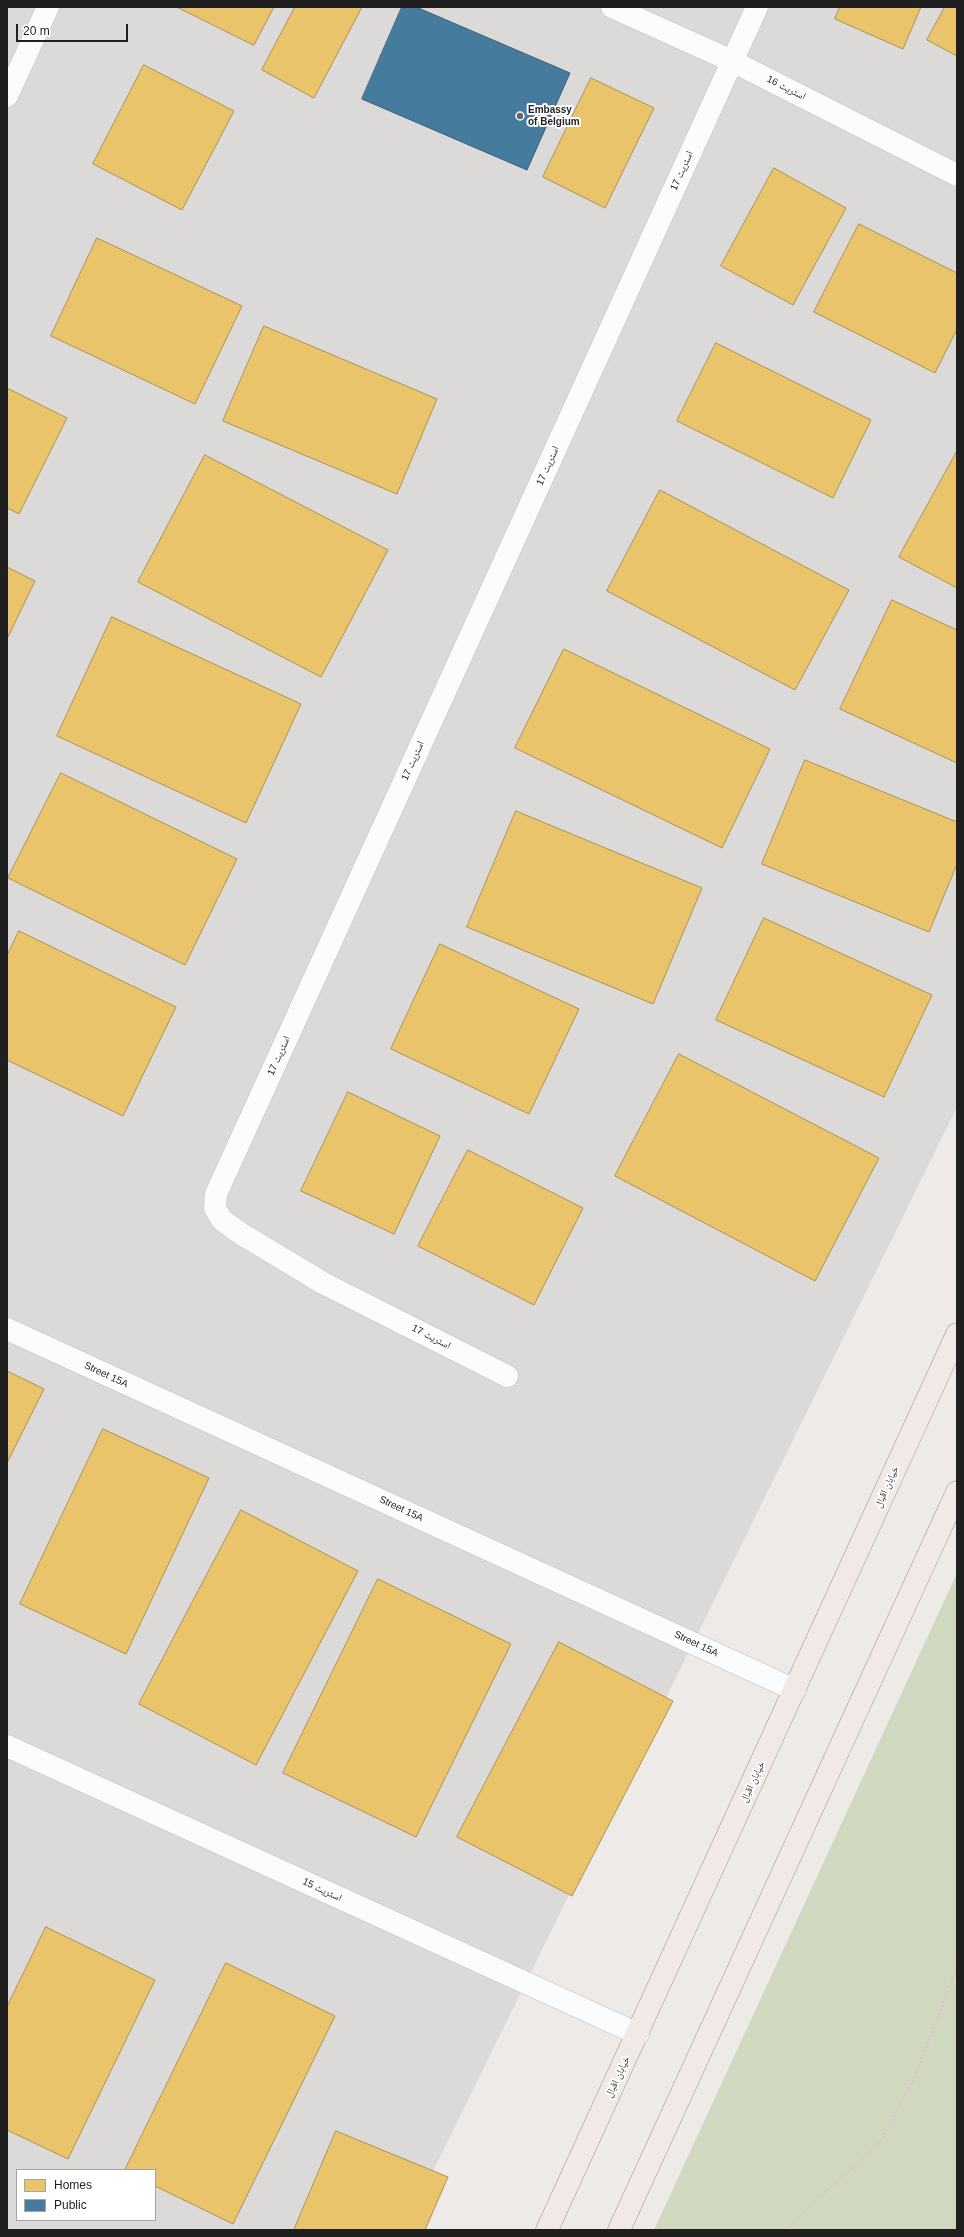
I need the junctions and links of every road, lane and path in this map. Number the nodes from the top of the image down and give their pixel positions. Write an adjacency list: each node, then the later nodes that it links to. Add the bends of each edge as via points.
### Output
1 (48, 7): 5 (street)
2 (612, 7): 4 (street, اسٹریٹ 16)
3 (757, 7): 4 (street, اسٹریٹ 17)
4 (732, 61): 6 (street, اسٹریٹ 16); 9 (street, اسٹریٹ 17, via 216,1194 215,1208 222,1220 240,1233 324,1283)
5 (7, 96)
6 (957, 175)
7 (7, 1329): 11 (street, Street 15A)
8 (957, 1334): 11 (main road, خیابان اقبال)
9 (507, 1376)
10 (957, 1492): 16 (main road)
11 (795, 1690): 14 (main road, خیابان اقبال)
12 (7, 1746): 14 (street, اسٹریٹ 15)
13 (957, 1967): 17 (path, via 913,2081 882,2138 853,2168 808,2207)
14 (638, 2034): 15 (main road, خیابان اقبال)
15 (547, 2230)
16 (619, 2230)
17 (788, 2230)

